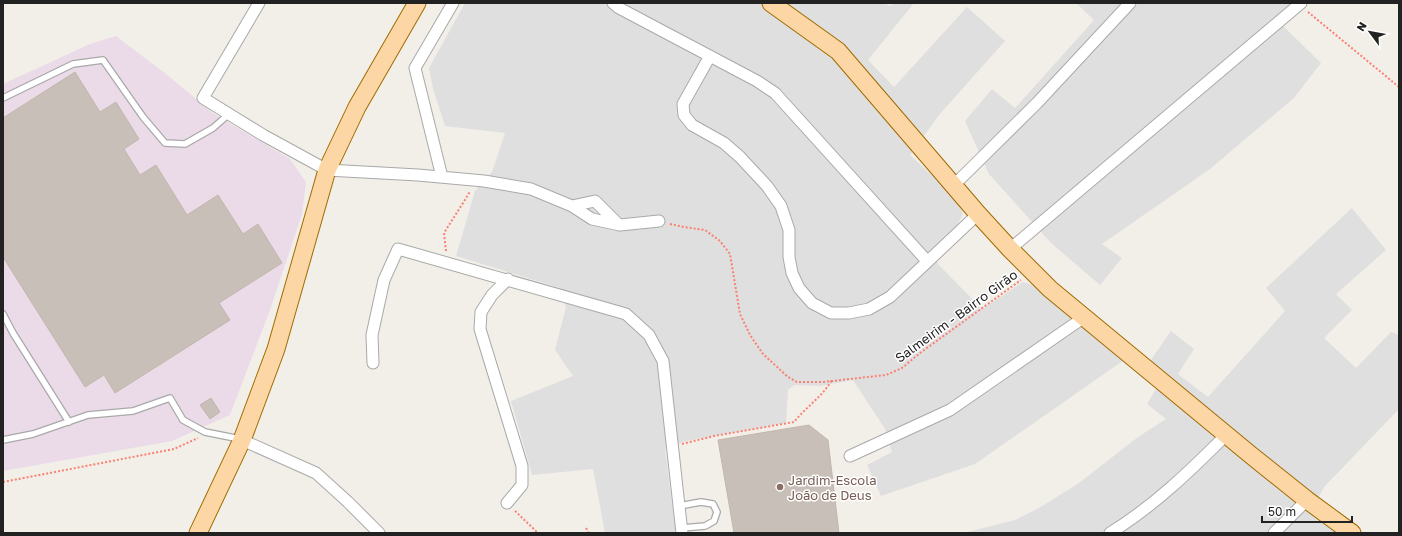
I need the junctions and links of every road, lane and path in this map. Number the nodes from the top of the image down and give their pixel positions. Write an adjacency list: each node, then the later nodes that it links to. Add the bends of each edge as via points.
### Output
1 (259, 3): 11 (street, via 204,98)
2 (417, 3): 12 (main road, via 357,107)
3 (453, 3): 13 (street, via 415,68)
4 (613, 3): 8 (street)
5 (771, 3): 15 (main road, via 838,51)
6 (1130, 3): 15 (street, via 1037,103)
7 (1300, 4): 9 (path); 20 (street)
8 (710, 56): 21 (street, via 775,93); 21 (street, via 683,104 684,115 692,125 740,157 767,186 781,206 789,230 792,273 799,288 812,303 831,313 849,314 869,309 890,297)
9 (1399, 87)
10 (3, 98): 11 (lane, via 73,64 103,60 143,117 165,143 185,144 213,128)
11 (229, 114): 12 (street)
12 (327, 170): 13 (street); 33 (main road, via 276,349)
13 (442, 177): 14 (street)
14 (472, 180): 16 (street, via 531,189); 22 (path, via 468,195 444,234)
15 (953, 186): 17 (main road)
16 (572, 206): 19 (street, via 592,219); 19 (street, via 595,201)
17 (978, 214): 20 (main road); 21 (street)
18 (659, 221): 19 (street); 28 (path, Salmeirim - Bairro Girão, via 684,228 705,230 720,241 730,254 740,314 763,354 777,367 797,382)
19 (620, 226)
20 (1010, 249): 23 (main road)
21 (927, 261)
22 (447, 262): 24 (street); 27 (street, via 398,249 384,280 372,335)
23 (1032, 272): 26 (main road); 28 (path, Salmeirim - Bairro Girão, via 902,368 886,375)
24 (508, 279): 34 (street, via 626,314 649,335 663,361); 38 (street, via 480,312 480,329 522,466 522,486)
25 (3, 314): 29 (lane)
26 (1083, 318): 30 (main road); 35 (street, via 950,410)
27 (374, 363)
28 (832, 380): 34 (path, via 794,422 714,436)
29 (69, 422): 32 (lane, via 33,434); 33 (lane, via 88,415 133,411 170,398 183,420 205,432)
30 (1226, 435): 37 (main road); 46 (street, via 1188,473)
31 (200, 438): 36 (path, via 174,449)
32 (3, 440)
33 (242, 440): 42 (main road); 43 (street, via 316,473)
34 (672, 447): 39 (street)
35 (850, 456)
36 (3, 482)
37 (1307, 500): 47 (street); 48 (main road)
38 (507, 503): 44 (path)
39 (679, 506): 41 (street); 41 (lane, via 701,502 713,504 717,512 714,521 705,526)
40 (586, 528): 45 (path)
41 (682, 531)
42 (198, 533)
43 (378, 533)
44 (538, 533)
45 (589, 533)
46 (1112, 533)
47 (1274, 533)
48 (1352, 533)

